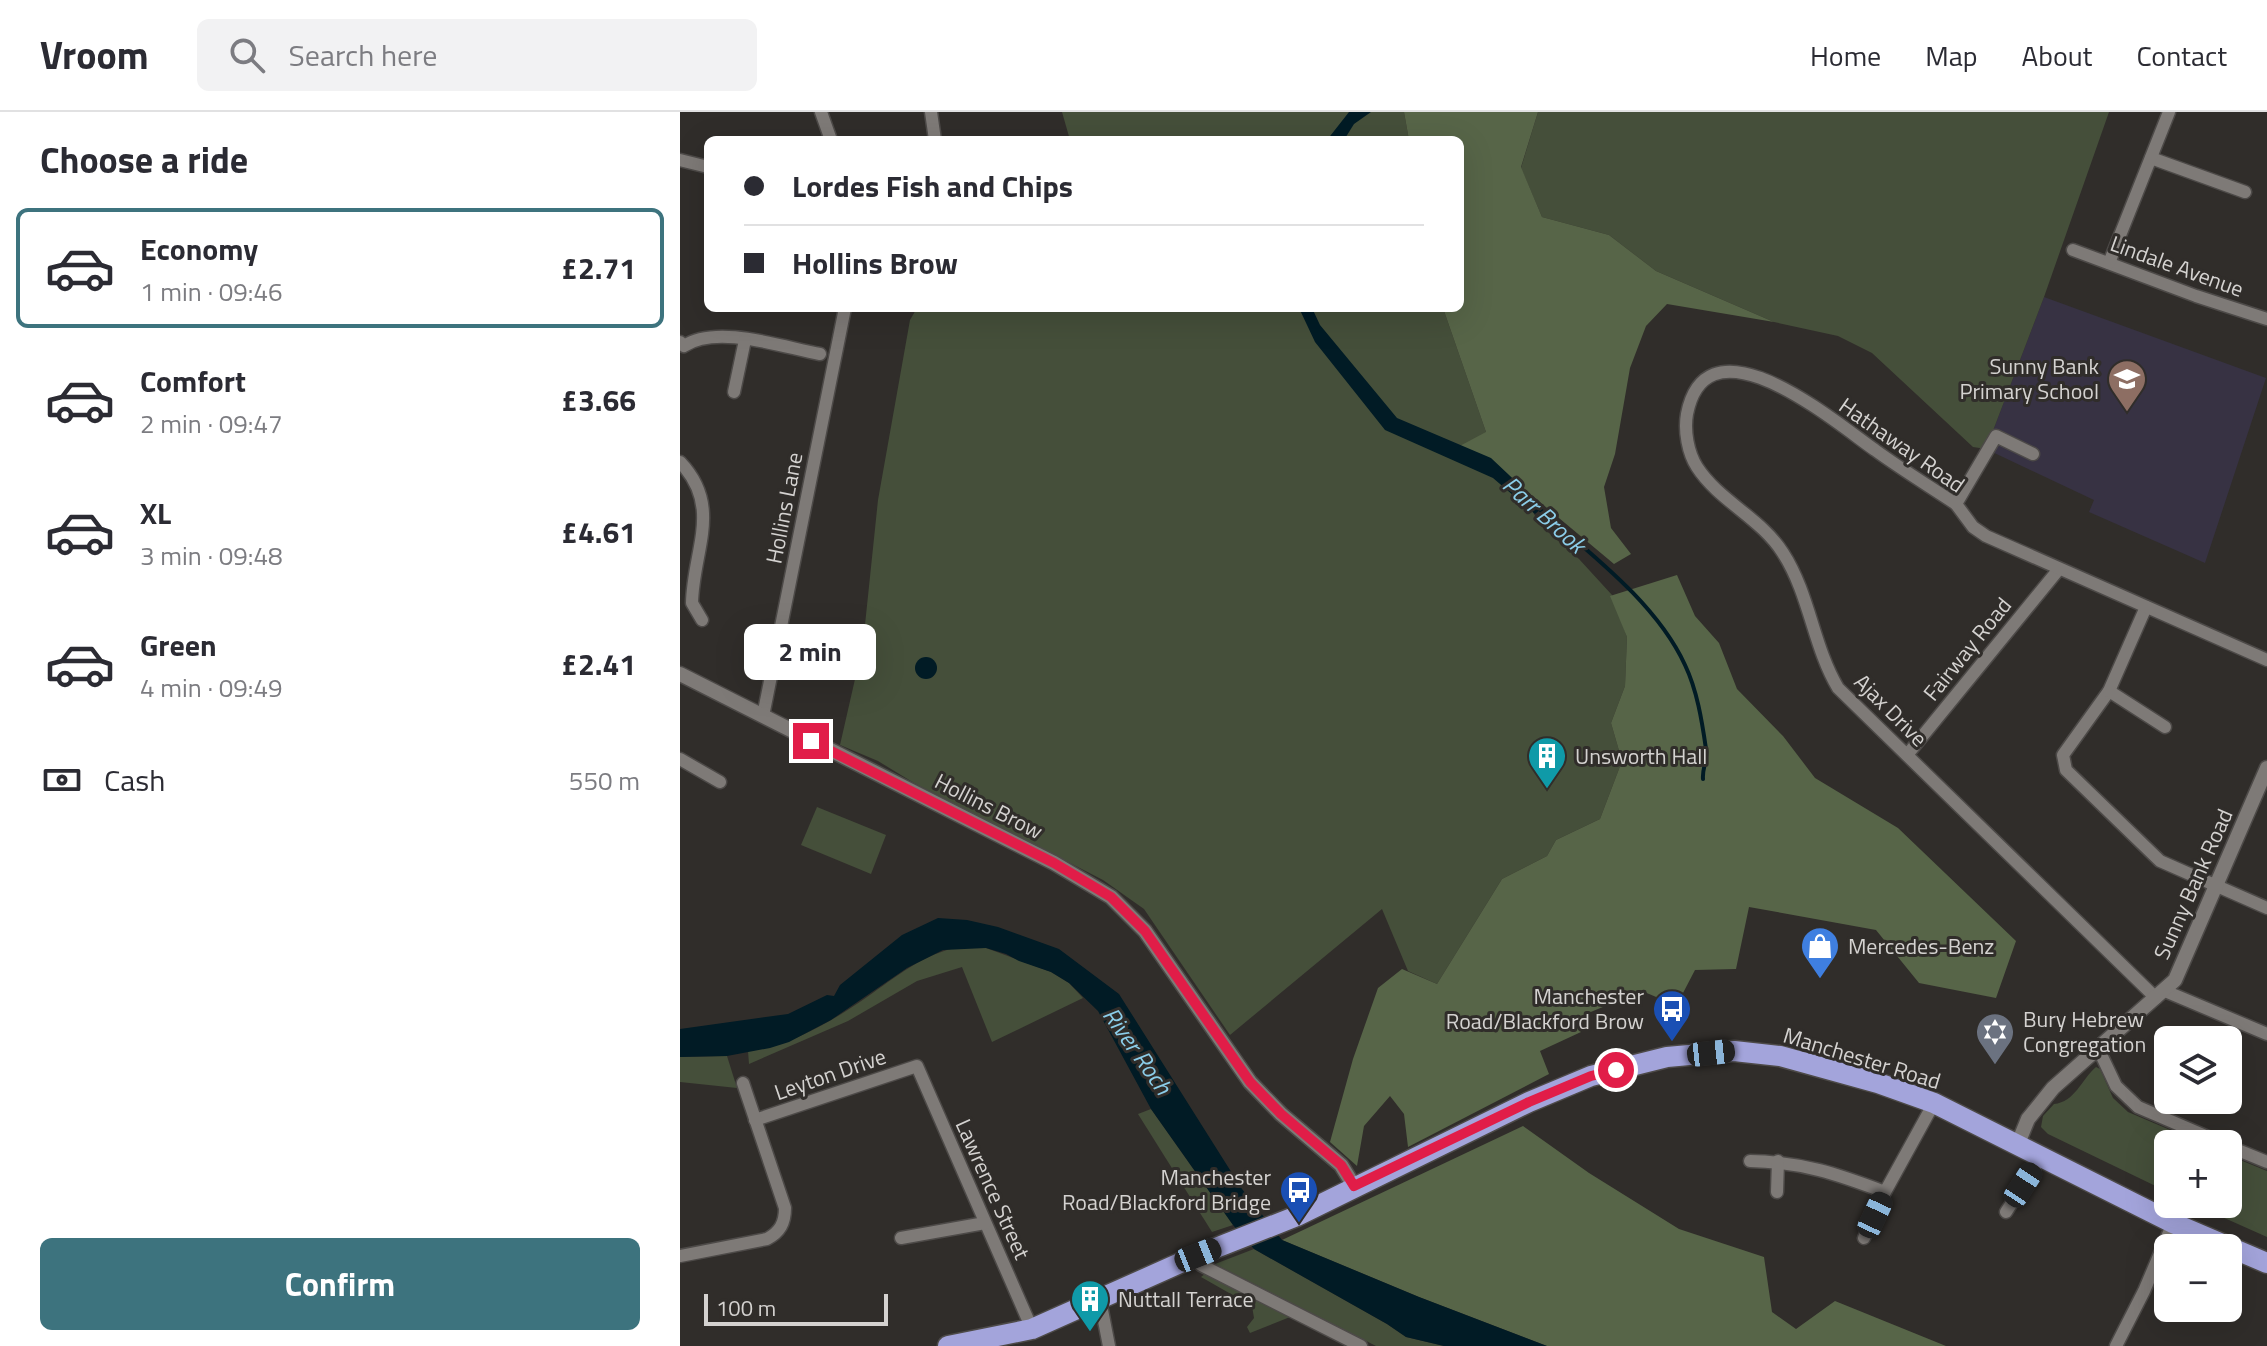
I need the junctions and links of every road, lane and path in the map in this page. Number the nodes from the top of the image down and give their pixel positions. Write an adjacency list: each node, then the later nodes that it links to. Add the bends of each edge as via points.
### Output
1 (821, 112): 4 (street)
2 (931, 112): 5 (street)
3 (2169, 112): 6 (street)
4 (830, 136)
5 (934, 136)
6 (2151, 158): 9 (street); 11 (street)
7 (680, 160): 8 (street)
8 (704, 166)
9 (2245, 192)
10 (2073, 250): 11 (street, Lindale Avenue)
11 (2109, 263): 13 (street, Lindale Avenue)
12 (844, 312): 28 (street, Hollins Lane)
13 (2267, 319)
14 (745, 340): 15 (street, via 702,336); 16 (street); 17 (street)
15 (681, 345)
16 (820, 354)
17 (734, 392)
18 (1691, 401): 21 (street, Hathaway Road, via 1702,384 1719,374 1770,380); 30 (street, Ajax Drive, via 1687,434 1697,467 1768,532 1797,578 1838,688)
19 (2033, 454): 21 (street, via 1996,436)
20 (681, 465): 24 (street, via 696,480 702,498 703,531 692,603)
21 (1956, 504): 22 (street, Hathaway Road, via 1986,536)
22 (2059, 569): 23 (street, Hathaway Road); 30 (street, Fairway Road)
23 (2146, 607): 25 (street, Hathaway Road); 27 (street)
24 (702, 620)
25 (2267, 660)
26 (680, 674): 28 (street, Hollins Brow)
27 (2109, 691): 29 (street); 34 (street, via 2063,755 2066,770 2160,861)
28 (763, 716): 50 (street, Hollins Brow, via 1111,897 1145,931 1250,1082 1341,1165)
29 (2165, 727)
30 (1907, 755): 36 (street, Ajax Drive)
31 (680, 759): 33 (street)
32 (2267, 768): 34 (street, Sunny Bank Road)
33 (720, 782)
34 (2216, 887): 35 (street); 36 (street, Sunny Bank Road, via 2175,980)
35 (2267, 908)
36 (2160, 994): 37 (street); 38 (street, Sunny Bank Road)
37 (2267, 1034)
38 (2098, 1048): 43 (street, via 2116,1086 2138,1107); 44 (street, Sunny Bank Road, via 2035,1108)
39 (917, 1066): 42 (street, Leyton Drive); 54 (street, Lawrence Street)
40 (743, 1083): 42 (street, Leyton Drive)
41 (1934, 1103): 44 (highway, Manchester Road); 50 (highway, Manchester Road, via 1780,1056 1734,1051 1667,1057 1591,1076); 52 (street)
42 (755, 1120): 59 (street, Leyton Drive, via 785,1208 781,1228 767,1239)
43 (2191, 1130)
44 (2017, 1146): 46 (highway, Manchester Road)
45 (2242, 1152): 49 (street)
46 (2040, 1159): 53 (street); 55 (highway, Manchester Road)
47 (1750, 1161): 48 (street)
48 (1778, 1161): 51 (street); 52 (street, via 1823,1168)
49 (2267, 1162)
50 (1354, 1186): 58 (highway, Manchester Road, via 1297,1216)
51 (1777, 1192)
52 (1885, 1192): 57 (street)
53 (2006, 1212)
54 (985, 1223): 56 (street); 62 (street, Lawrence Street)
55 (2173, 1223): 60 (highway, Manchester Road); 67 (street)
56 (901, 1238)
57 (1864, 1238)
58 (1206, 1252): 61 (highway); 66 (street, via 1201,1265)
59 (680, 1256)
60 (2267, 1263)
61 (1100, 1300): 62 (highway); 65 (street)
62 (1032, 1329): 63 (highway)
63 (1000, 1341): 64 (highway)
64 (948, 1346)
65 (1109, 1346)
66 (1361, 1346)
67 (2116, 1346)

